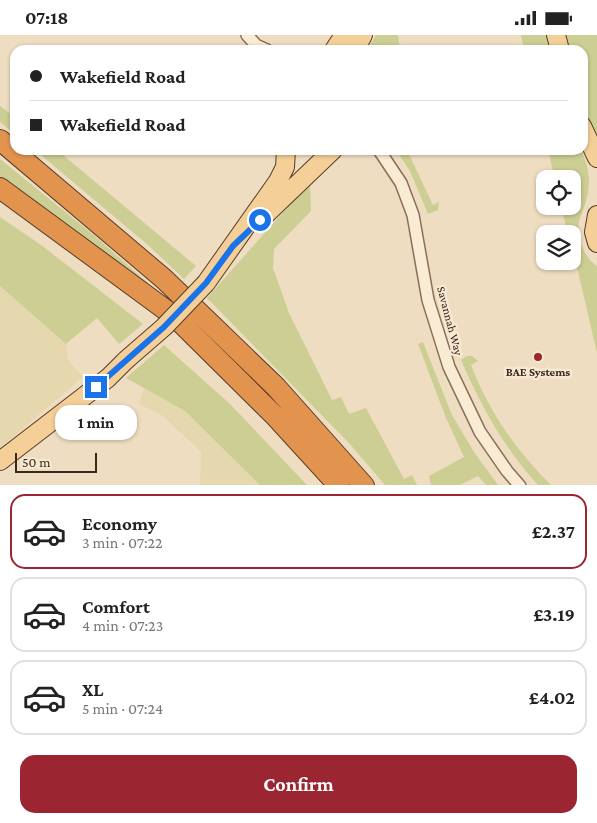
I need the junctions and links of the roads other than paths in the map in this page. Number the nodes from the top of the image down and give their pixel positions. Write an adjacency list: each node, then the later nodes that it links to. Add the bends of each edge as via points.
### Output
1 (247, 35): 2 (street)
2 (257, 45)
3 (588, 139): 10 (main road)
4 (0, 140): 5 (highway)
5 (10, 148)
6 (18, 155): 17 (highway, via 164,279 276,387)
7 (286, 155): 14 (main road, via 285,167 278,181)
8 (328, 155): 14 (main road)
9 (380, 155): 18 (street, Savannah Way, via 401,183 413,215 428,300 449,367 480,432)
10 (597, 159)
11 (0, 188): 16 (highway, via 174,315)
12 (597, 215): 13 (main road, via 594,232)
13 (597, 243)
14 (233, 246): 15 (main road, bridge, via 206,283 164,327 108,378)
15 (0, 461)
16 (339, 485)
17 (364, 485)
18 (520, 485)

